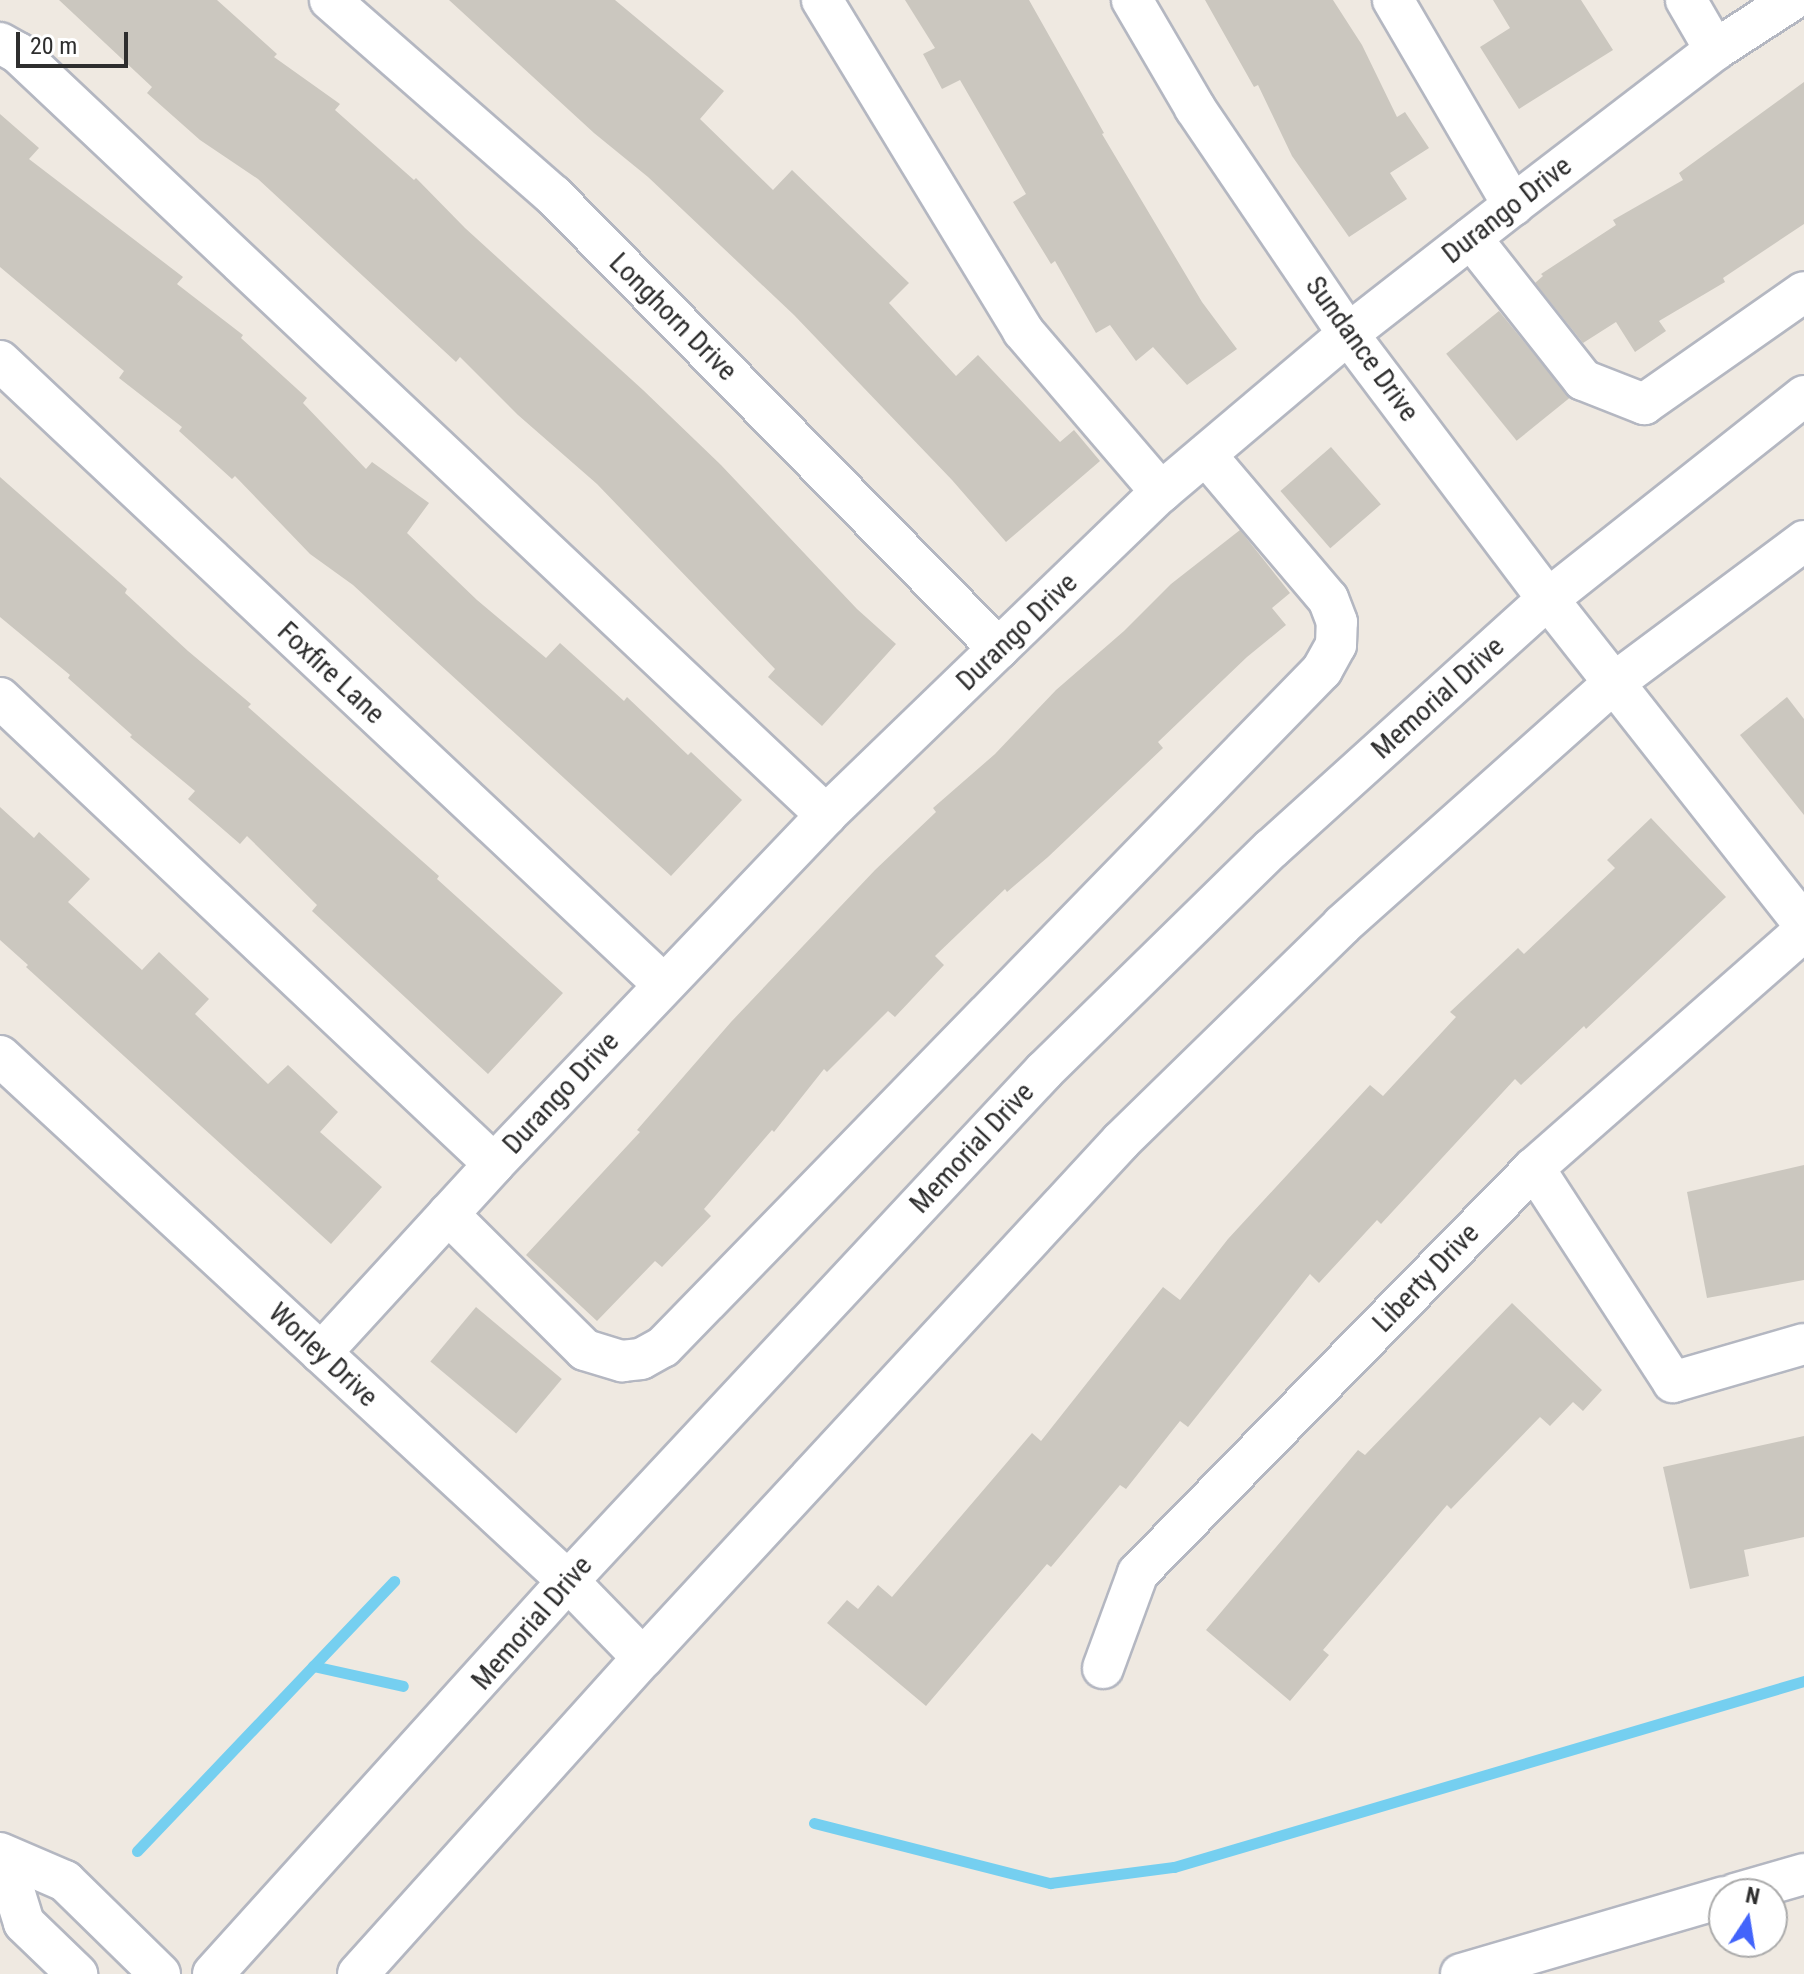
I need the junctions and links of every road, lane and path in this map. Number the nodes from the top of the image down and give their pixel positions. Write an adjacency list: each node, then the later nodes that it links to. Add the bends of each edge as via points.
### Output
1 (330, 0): 19 (street, Longhorn Drive, via 553,195)
2 (822, 0): 16 (street, via 1023,331)
3 (1132, 0): 12 (street, Sundance Drive, via 1195,108)
4 (1393, 0): 9 (street)
5 (1686, 0): 8 (street)
6 (1792, 0): 8 (street, Durango Drive)
7 (0, 43): 22 (street, via 18,53)
8 (1715, 50): 9 (street, Durango Drive)
9 (1513, 205): 10 (street, Durango Drive)
10 (1471, 238): 11 (street, via 1583,380 1644,404); 12 (street, Durango Drive)
11 (1804, 292)
12 (1348, 334): 15 (street, Durango Drive); 18 (street, Sundance Drive)
13 (0, 361): 25 (street, Foxfire Lane)
14 (1804, 396): 18 (street, Memorial Drive)
15 (1206, 455): 16 (street, Durango Drive); 29 (street, via 1328,599 1337,622 1336,645 1322,670 663,1347 641,1359 622,1361 585,1350)
16 (1161, 492): 19 (street, Durango Drive)
17 (1804, 541): 20 (street)
18 (1548, 599): 20 (street, Sundance Drive); 32 (street, Memorial Drive, via 1271,849 1044,1071)
19 (999, 649): 22 (street, Durango Drive)
20 (1615, 682): 23 (street, Sundance Drive); 33 (street, via 1342,925 1121,1141)
21 (0, 698): 27 (street)
22 (826, 815): 25 (street, Durango Drive)
23 (1804, 924)
24 (1804, 931): 28 (street, Liberty Drive)
25 (663, 984): 27 (street, Durango Drive)
26 (0, 1056): 31 (street, Worley Drive)
27 (494, 1164): 29 (street, Durango Drive)
28 (1534, 1168): 30 (street, via 1673,1382); 34 (street, Liberty Drive, via 1138,1573)
29 (448, 1214): 31 (street, Durango Drive)
30 (1804, 1344)
31 (321, 1353): 32 (street, Worley Drive)
32 (568, 1581): 33 (street, Worley Drive); 39 (street, Memorial Drive)
33 (643, 1658): 40 (street)
34 (1103, 1668)
35 (1, 1854): 37 (street, via 24,1923); 38 (street, via 65,1881)
36 (1708, 1902): 41 (street)
37 (77, 1974)
38 (160, 1974)
39 (213, 1974)
40 (358, 1974)
41 (1461, 1974)

